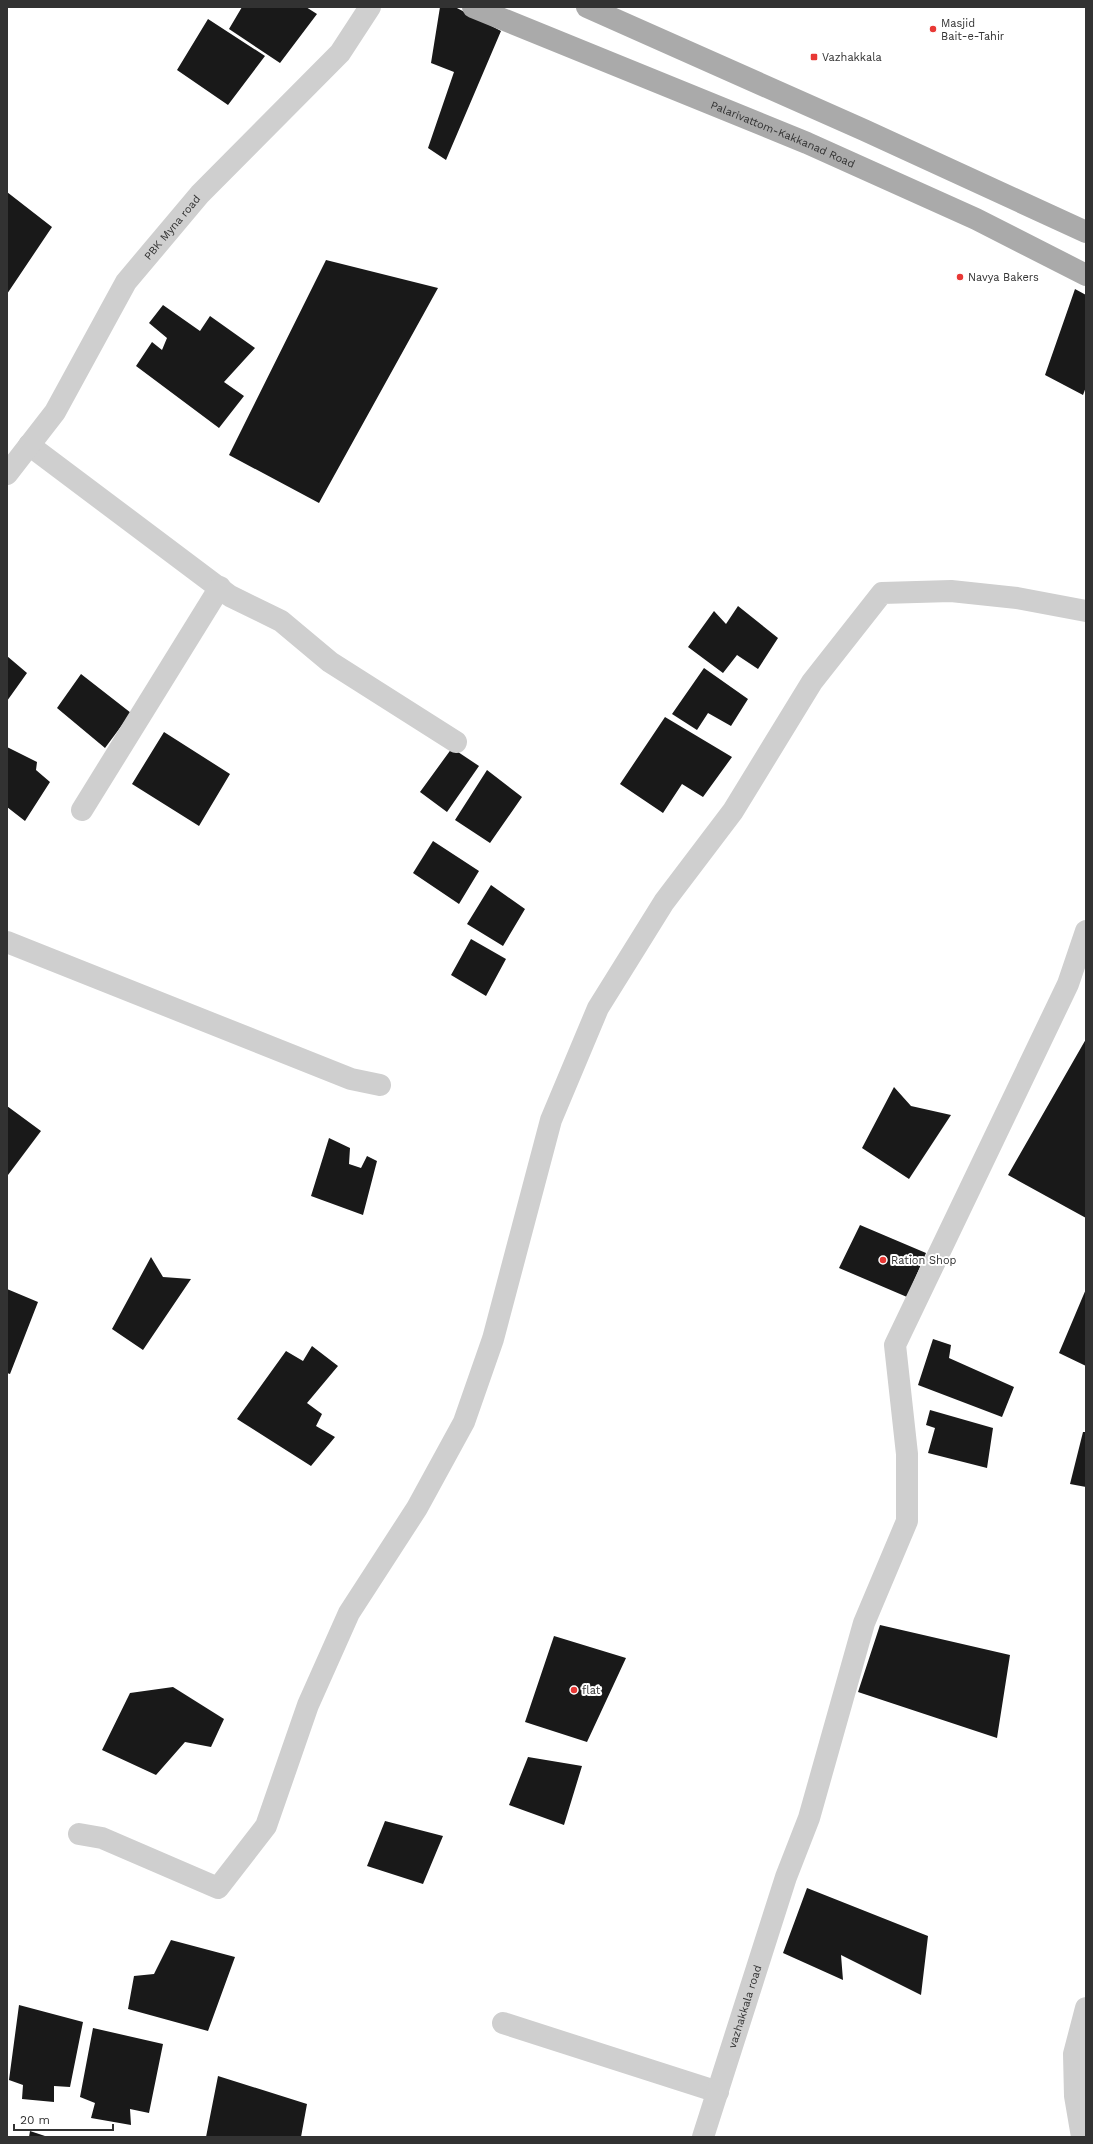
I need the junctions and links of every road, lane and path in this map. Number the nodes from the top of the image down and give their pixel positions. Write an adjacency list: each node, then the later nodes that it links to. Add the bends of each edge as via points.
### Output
1 (370, 7): 6 (street, PBK Myna road, via 340,53 200,194 126,282 55,412)
2 (473, 7): 5 (main road, Palarivattom-Kakkanad Road, via 807,143 976,219)
3 (587, 7): 4 (main road)
4 (1086, 232)
5 (1086, 275)
6 (29, 445): 7 (street, PBK Myna road); 8 (street)
7 (7, 474)
8 (220, 587): 10 (street, via 230,596 281,620 330,662); 11 (street)
9 (1086, 610): 15 (street, via 1017,598 950,591 882,593 812,682 733,811 664,902 598,1008 552,1120 493,1339 464,1422 417,1508 350,1613 308,1705 266,1826 218,1888 102,1838)
10 (456, 742)
11 (82, 810)
12 (1086, 931): 18 (street, vazhakkala road, via 1068,984 895,1345 907,1454 907,1521 864,1623 809,1818 786,1877)
13 (7, 942): 14 (street, via 351,1079)
14 (380, 1085)
15 (79, 1834)
16 (1086, 2008): 20 (street, via 1074,2054 1075,2096)
17 (504, 2023): 18 (street)
18 (718, 2092): 19 (street, vazhakkala road)
19 (703, 2137)
20 (1082, 2137)

